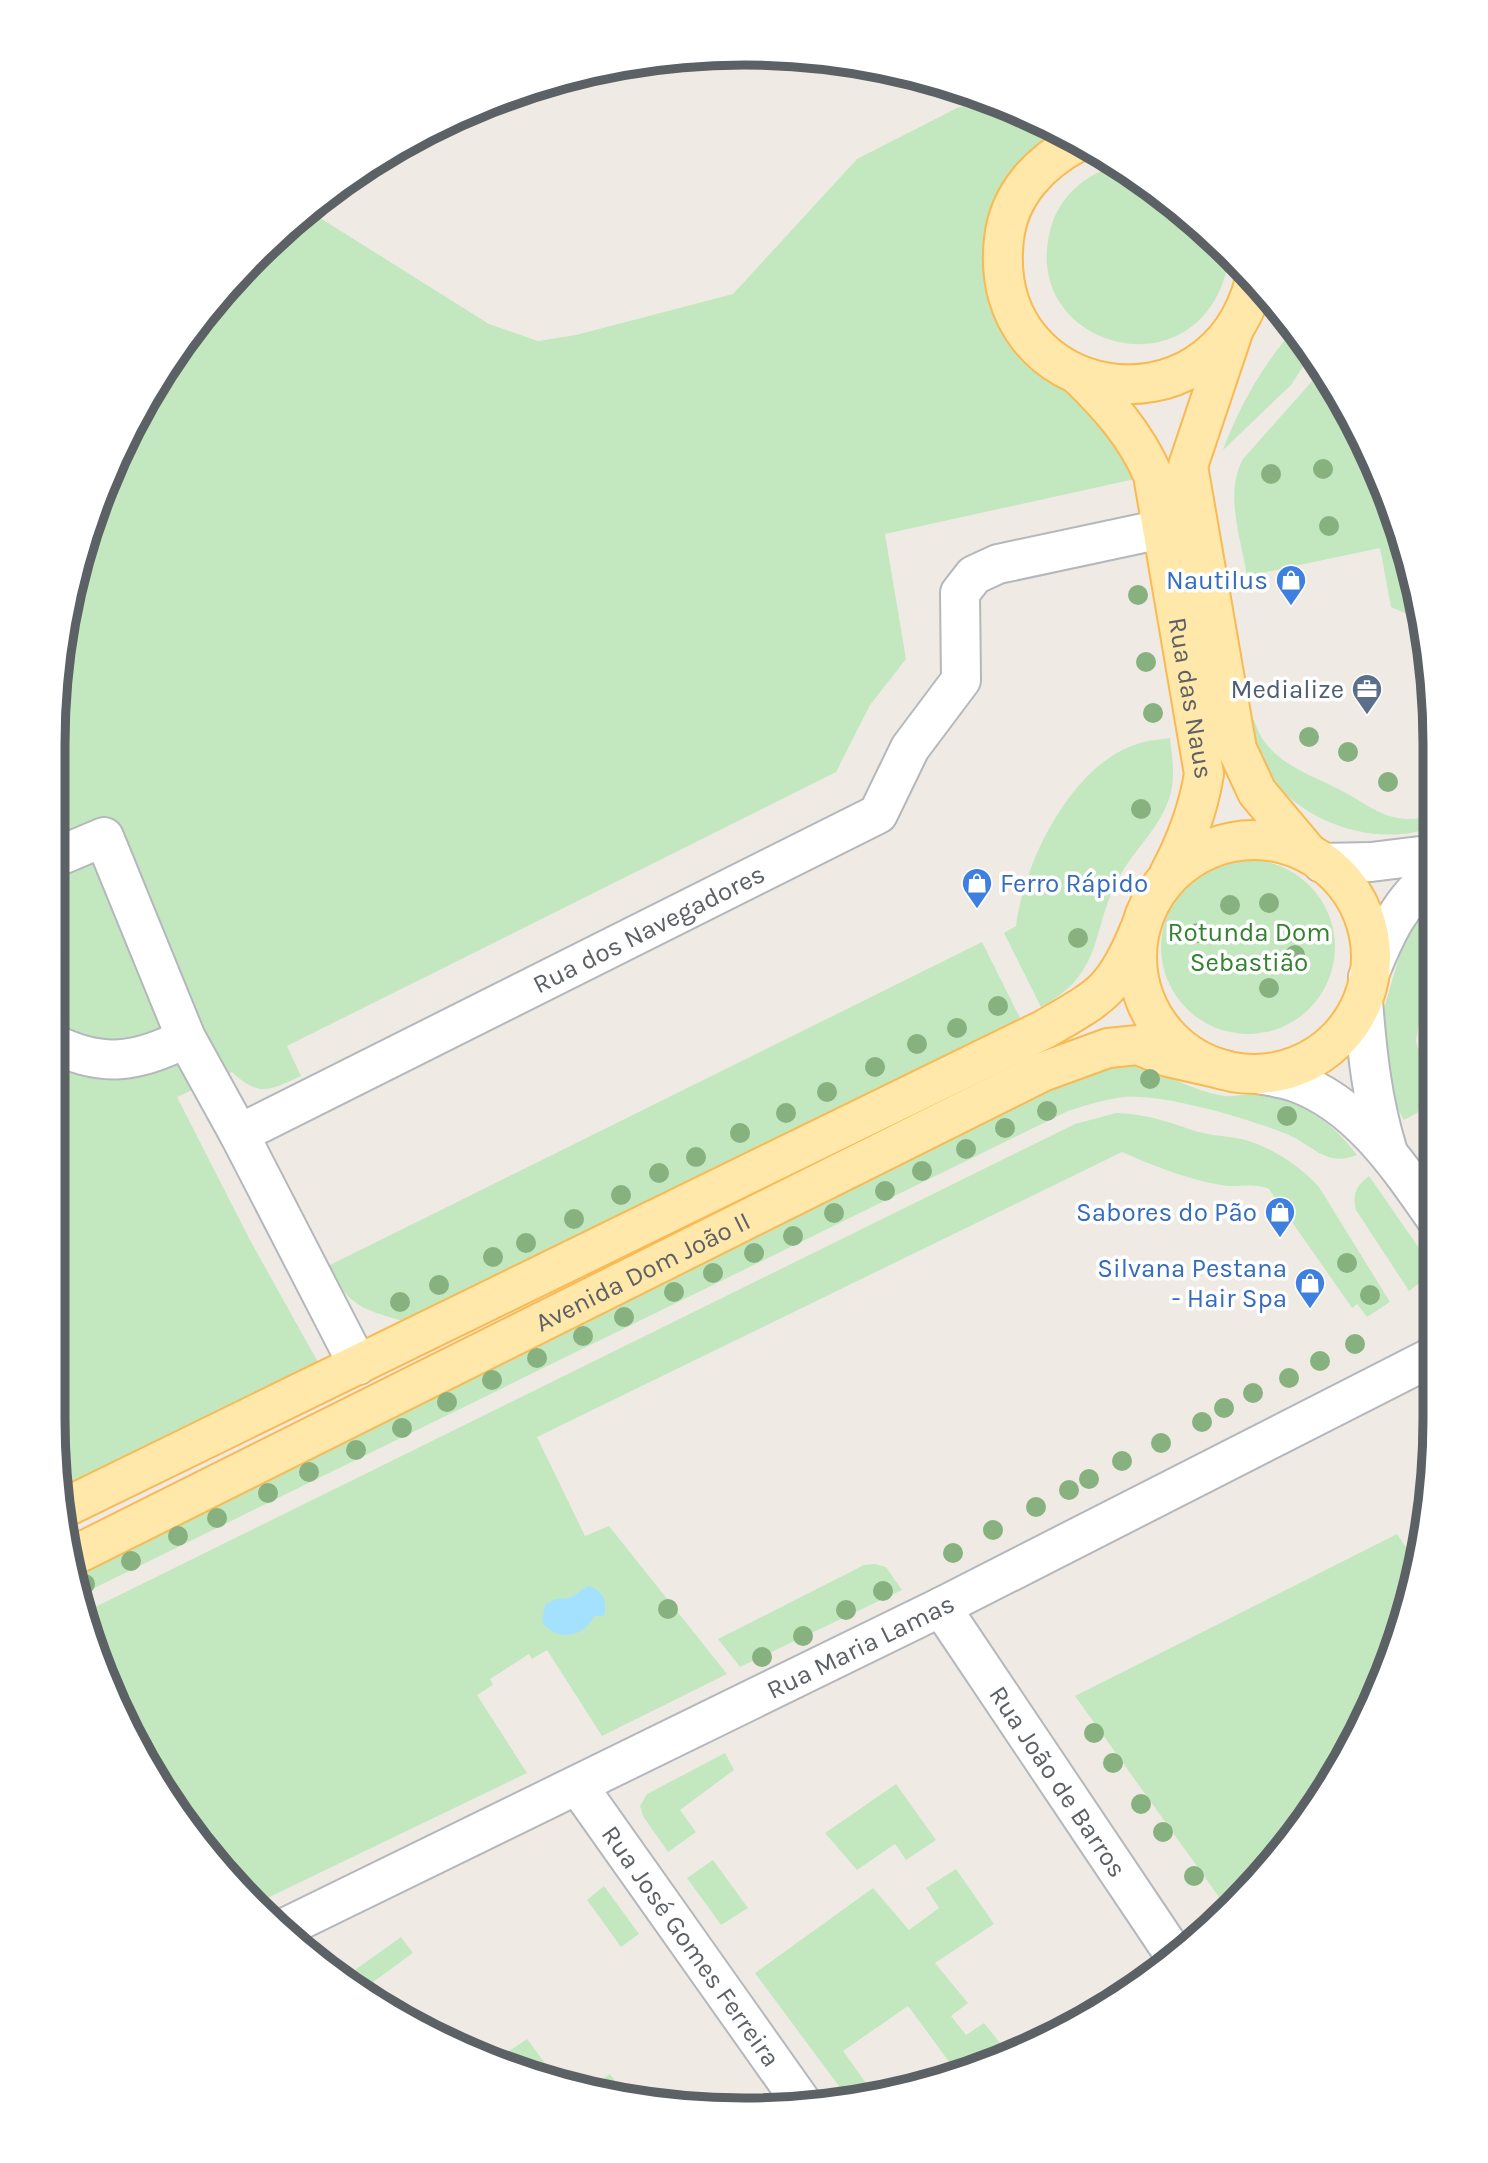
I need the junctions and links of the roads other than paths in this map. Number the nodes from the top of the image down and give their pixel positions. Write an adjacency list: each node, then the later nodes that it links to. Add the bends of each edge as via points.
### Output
1 (1068, 147): 3 (main road, via 1051,156 1023,186 1006,224 1001,265 1008,300 1023,331 1048,357)
2 (1251, 303): 3 (main road, via 1203,363 1163,381 1120,385); 7 (main road, Rua das Naus, via 1188,466 1237,749 1257,792)
3 (1078, 375): 4 (main road, Rua das Naus, via 1110,405 1140,446 1153,475)
4 (1161, 529): 8 (main road, Rua das Naus, via 1204,774 1186,842); 15 (street, Rua dos Navegadores, via 998,564 974,575 960,593 961,680 910,748 878,814)
5 (65, 854): 12 (street, via 104,837)
6 (1423, 856): 7 (street, via 1371,862)
7 (1315, 858): 8 (main road, via 1263,839 1224,843 1195,855); 11 (main road, via 1334,871 1358,902 1369,935)
8 (1169, 875): 10 (main road, via 1150,901)
9 (1423, 883): 11 (street, via 1390,924)
10 (1139, 931): 14 (main road, via 1136,967 1145,1002 1164,1033 1192,1056); 19 (main road, Avenida Dom João II, via 1123,969 1097,999 1045,1029)
11 (1366, 989): 14 (main road, via 1345,1030 1320,1053 1291,1068); 16 (street, via 1368,1067)
12 (186, 1038): 13 (street, via 141,1056 108,1062); 15 (street)
13 (65, 1050)
14 (1241, 1072): 16 (street, via 1295,1082 1345,1112); 21 (main road, Avenida Dom João II, via 1168,1057 1138,1045 1108,1048 1042,1072)
15 (239, 1134): 19 (street)
16 (1387, 1149): 17 (street)
17 (1423, 1200)
18 (1423, 1362): 22 (street, Rua Maria Lamas)
19 (358, 1365): 20 (main road, Avenida Dom João II)
20 (71, 1505)
21 (78, 1552)
22 (941, 1607): 23 (street, Rua Maria Lamas); 25 (street, Rua João de Barros)
23 (578, 1786): 24 (street, Rua Maria Lamas); 26 (street, Rua José Gomes Ferreira)
24 (291, 1925)
25 (1170, 1948)
26 (797, 2096)

